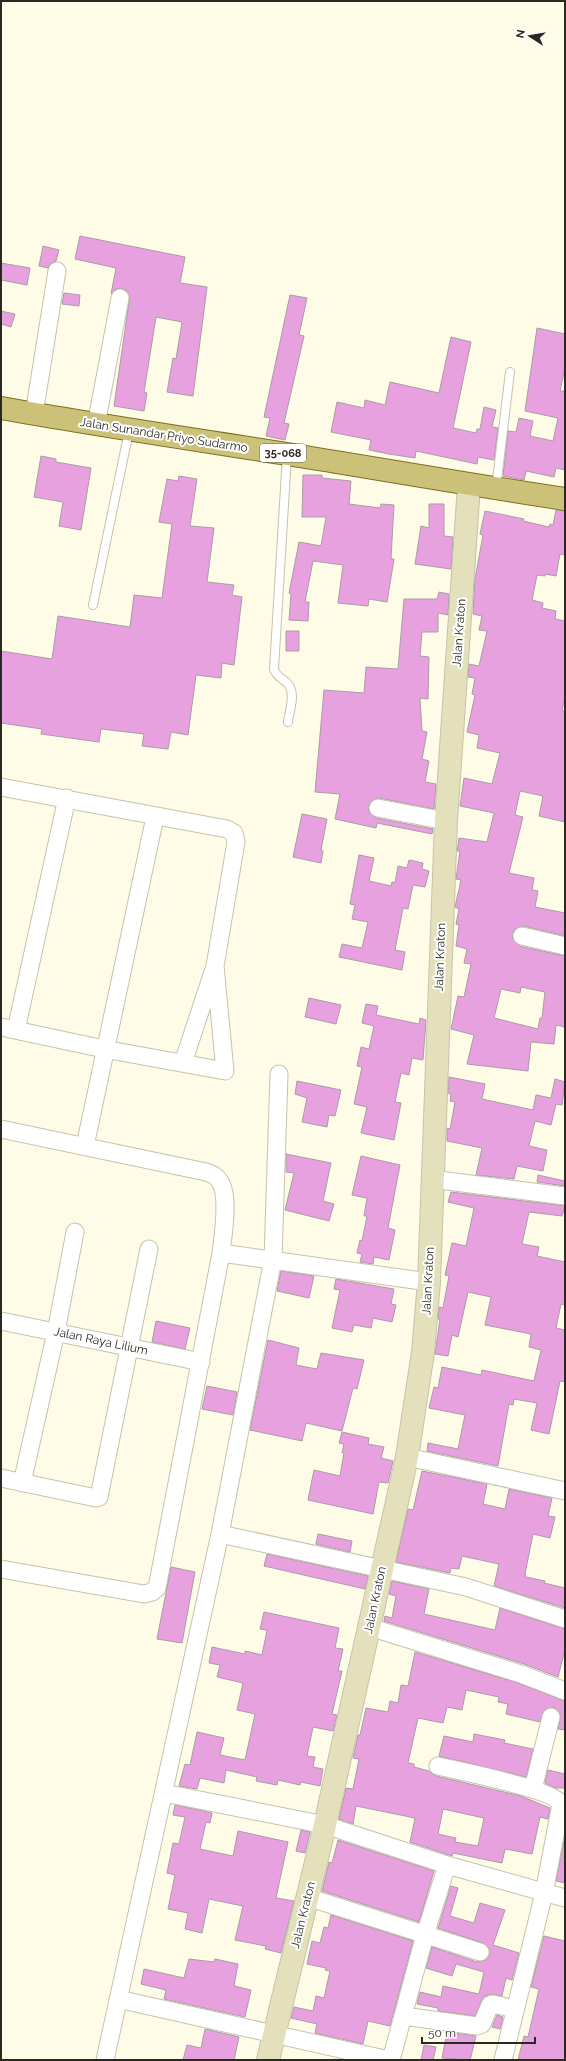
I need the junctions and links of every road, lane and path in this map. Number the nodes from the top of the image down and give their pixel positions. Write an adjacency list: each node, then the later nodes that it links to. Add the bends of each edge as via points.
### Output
1 (56, 271): 5 (street)
2 (120, 298): 6 (street)
3 (510, 372): 10 (lane)
4 (1, 408): 5 (main road, Jalan Sunandar Priyo Sudarmo / 35-068)
5 (34, 414): 6 (main road, Jalan Sunandar Priyo Sudarmo / 35-068)
6 (96, 425): 7 (main road, Jalan Sunandar Priyo Sudarmo / 35-068)
7 (128, 431): 8 (main road, Jalan Sunandar Priyo Sudarmo / 35-068); 12 (lane)
8 (287, 454): 9 (main road, Jalan Sunandar Priyo Sudarmo / 35-068); 13 (lane, via 274,669 290,688 292,695)
9 (469, 485): 10 (main road, Jalan Sunandar Priyo Sudarmo / 35-068); 18 (street, Jalan Kraton)
10 (496, 488): 11 (main road, Jalan Sunandar Priyo Sudarmo / 35-068)
11 (565, 499)
12 (93, 605)
13 (288, 722)
14 (1, 787): 15 (street)
15 (67, 798): 17 (street); 22 (street)
16 (378, 808): 18 (street)
17 (155, 817): 21 (street, via 227,828 236,836); 23 (street)
18 (446, 821): 28 (street, Jalan Kraton)
19 (522, 936): 20 (street)
20 (565, 946)
21 (215, 966): 24 (street); 24 (street, via 226,1071)
22 (9, 1028): 23 (street)
23 (104, 1049): 24 (street); 27 (street)
24 (183, 1063)
25 (279, 1074): 33 (street)
26 (1, 1129): 27 (street)
27 (85, 1146): 32 (street, via 206,1172 218,1178 224,1193)
28 (431, 1179): 29 (street); 34 (street, Jalan Kraton)
29 (565, 1196)
30 (75, 1232): 36 (street)
31 (149, 1249): 37 (street)
32 (221, 1253): 33 (street); 38 (street)
33 (272, 1259): 34 (street); 43 (street)
34 (429, 1282): 39 (street, Jalan Kraton, via 423,1352)
35 (1, 1321): 36 (street, Jalan Raya Lilium)
36 (56, 1332): 37 (street, Jalan Raya Lilium); 41 (street)
37 (129, 1347): 38 (street, Jalan Raya Lilium); 41 (street, via 99,1497)
38 (201, 1362): 45 (street, via 157,1588 144,1594)
39 (407, 1457): 42 (street); 44 (street, Jalan Kraton)
40 (1, 1478): 41 (street)
41 (22, 1483)
42 (565, 1490)
43 (220, 1534): 44 (street); 52 (street)
44 (382, 1568): 46 (street, via 466,1587); 47 (street, Jalan Kraton)
45 (1, 1569)
46 (565, 1619)
47 (369, 1627): 48 (street, via 521,1674); 53 (street, Jalan Kraton)
48 (565, 1691)
49 (551, 1717): 51 (street)
50 (438, 1766): 51 (street)
51 (532, 1789): 55 (street, via 556,1798 561,1804)
52 (164, 1793): 53 (street); 60 (street)
53 (325, 1825): 54 (street); 56 (street, Jalan Kraton)
54 (447, 1865): 55 (street); 58 (street)
55 (544, 1893): 57 (street); 61 (street)
56 (307, 1897): 58 (street); 63 (street, Jalan Kraton)
57 (565, 1898)
58 (425, 1935): 59 (street); 62 (street)
59 (480, 1952)
60 (118, 2000): 63 (street); 64 (street)
61 (515, 2009): 62 (street, via 490,2005 482,2024 477,2026); 67 (street)
62 (403, 2016): 66 (street)
63 (274, 2033): 65 (street, Jalan Kraton); 66 (street)
64 (105, 2060)
65 (268, 2060)
66 (390, 2060)
67 (503, 2060)

